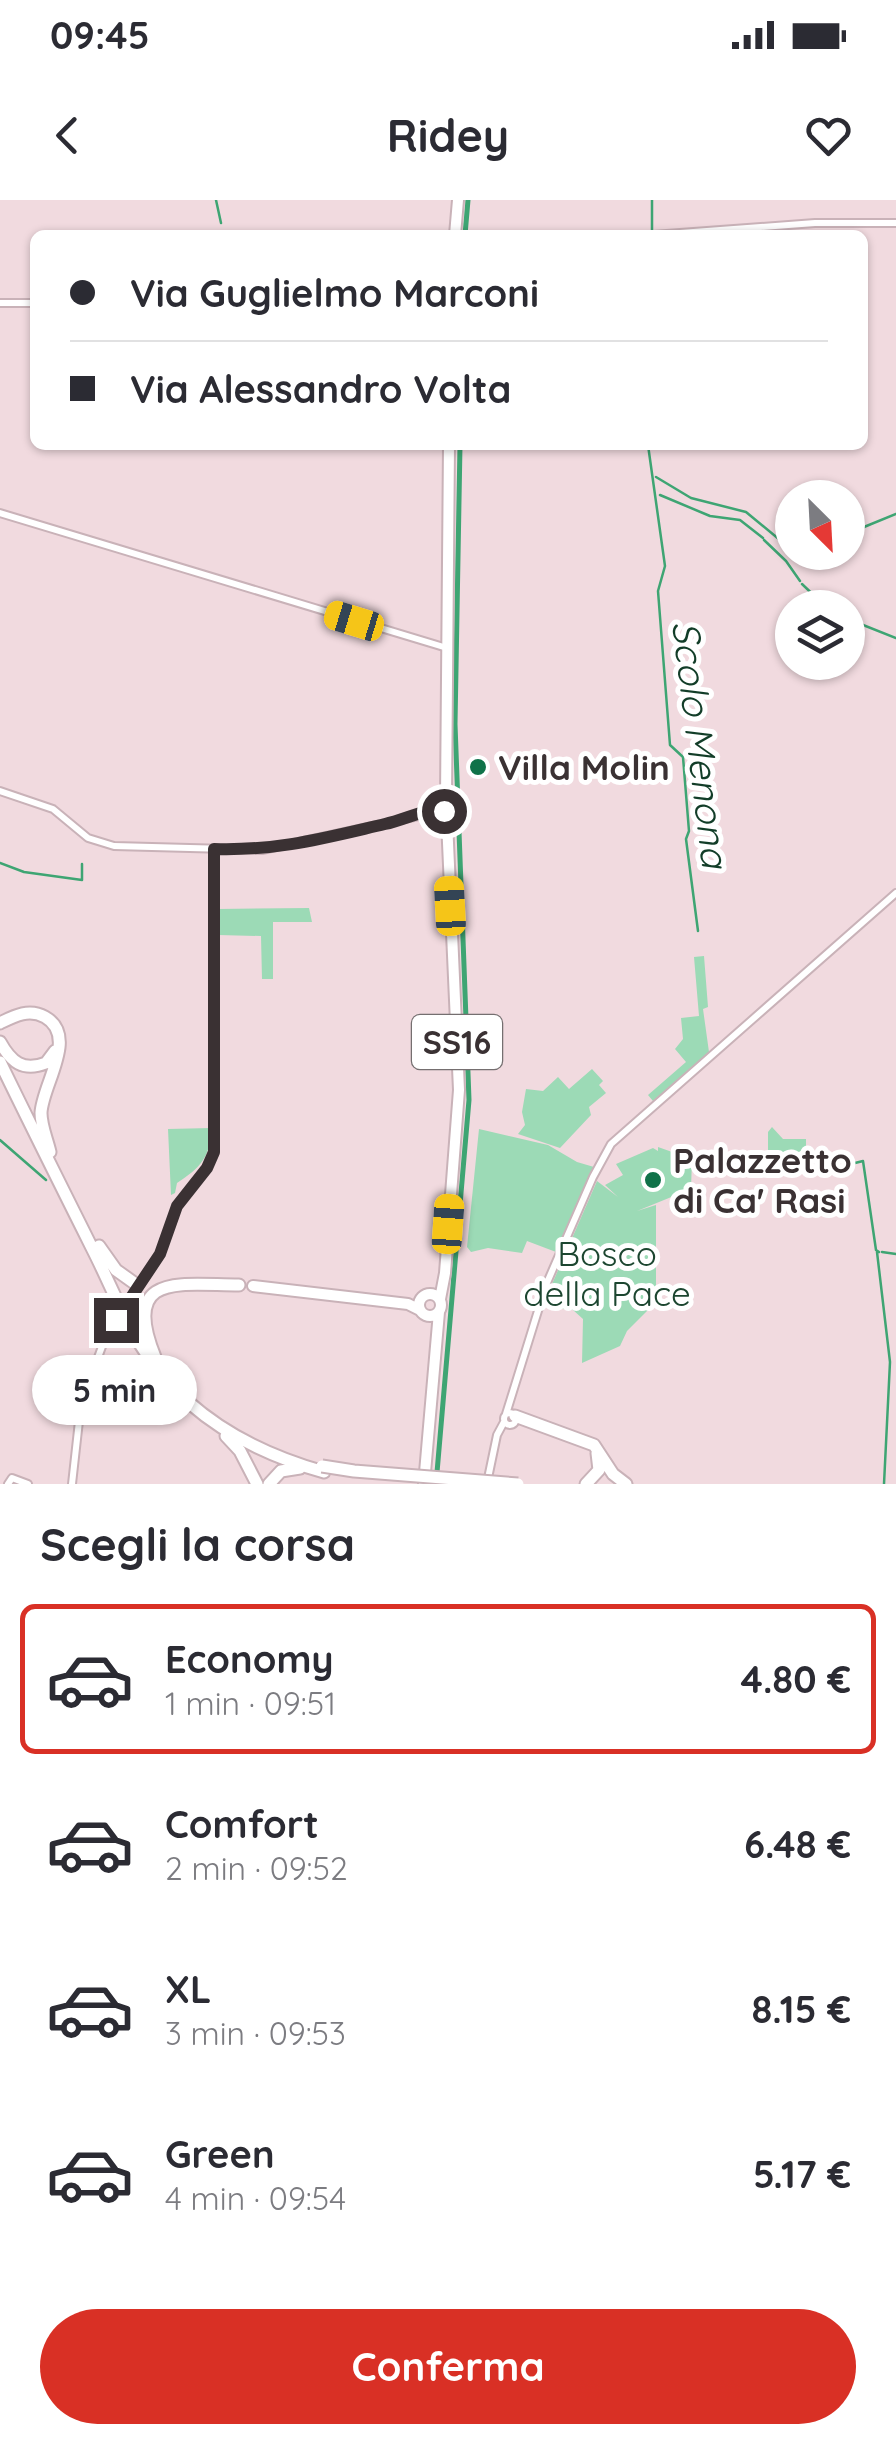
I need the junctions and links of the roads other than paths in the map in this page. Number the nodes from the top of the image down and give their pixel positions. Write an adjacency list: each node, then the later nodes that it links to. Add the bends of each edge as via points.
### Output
1 (458, 200): 3 (main road)
2 (896, 223): 4 (street)
3 (455, 230)
4 (721, 230)
5 (0, 303): 6 (street)
6 (30, 303)
7 (449, 450): 9 (main road, SS16)
8 (0, 513): 9 (street)
9 (445, 654): 11 (main road, SS16)
10 (0, 791): 12 (street, via 43,805 108,846)
11 (443, 810): 12 (street, via 272,849); 24 (main road, SS16, via 459,1090 445,1264)
12 (214, 849): 34 (street, bridge, via 214,1152 174,1211 160,1254 103,1344 81,1403)
13 (896, 893): 30 (street, via 611,1144 534,1316)
14 (13, 1018): 15 (highway); 16 (highway, via 32,1014 47,1022 57,1040 53,1055 24,1067); 20 (highway, via 44,1016 57,1031 41,1114)
15 (0, 1025)
16 (0, 1042)
17 (0, 1054): 20 (highway)
18 (0, 1062): 21 (highway)
19 (0, 1083): 21 (highway)
20 (50, 1152): 22 (highway)
21 (53, 1170): 29 (highway, via 138,1341)
22 (88, 1228): 23 (highway, via 116,1270 142,1286 187,1280); 28 (highway)
23 (246, 1286): 25 (main road); 28 (highway, via 182,1283 154,1294 144,1327)
24 (436, 1296): 25 (main road); 26 (main road, SS16)
25 (418, 1307): 26 (main road, via 432,1316); 27 (main road)
26 (439, 1312): 27 (main road, SS16)
27 (438, 1337): 37 (main road, SS16)
28 (155, 1358): 31 (highway, via 230,1428)
29 (185, 1400): 31 (highway, via 264,1452); 35 (highway, via 240,1451)
30 (510, 1419): 39 (street, via 496,1441); 41 (highway, via 592,1449 600,1468); 42 (highway, via 594,1445)
31 (323, 1469): 36 (highway, via 290,1467); 38 (highway, bridge); 40 (highway, bridge)
32 (14, 1483): 33 (street)
33 (28, 1484)
34 (72, 1484)
35 (257, 1484)
36 (269, 1484)
37 (424, 1484)
38 (453, 1484)
39 (487, 1484)
40 (518, 1484)
41 (586, 1484)
42 (626, 1484)

